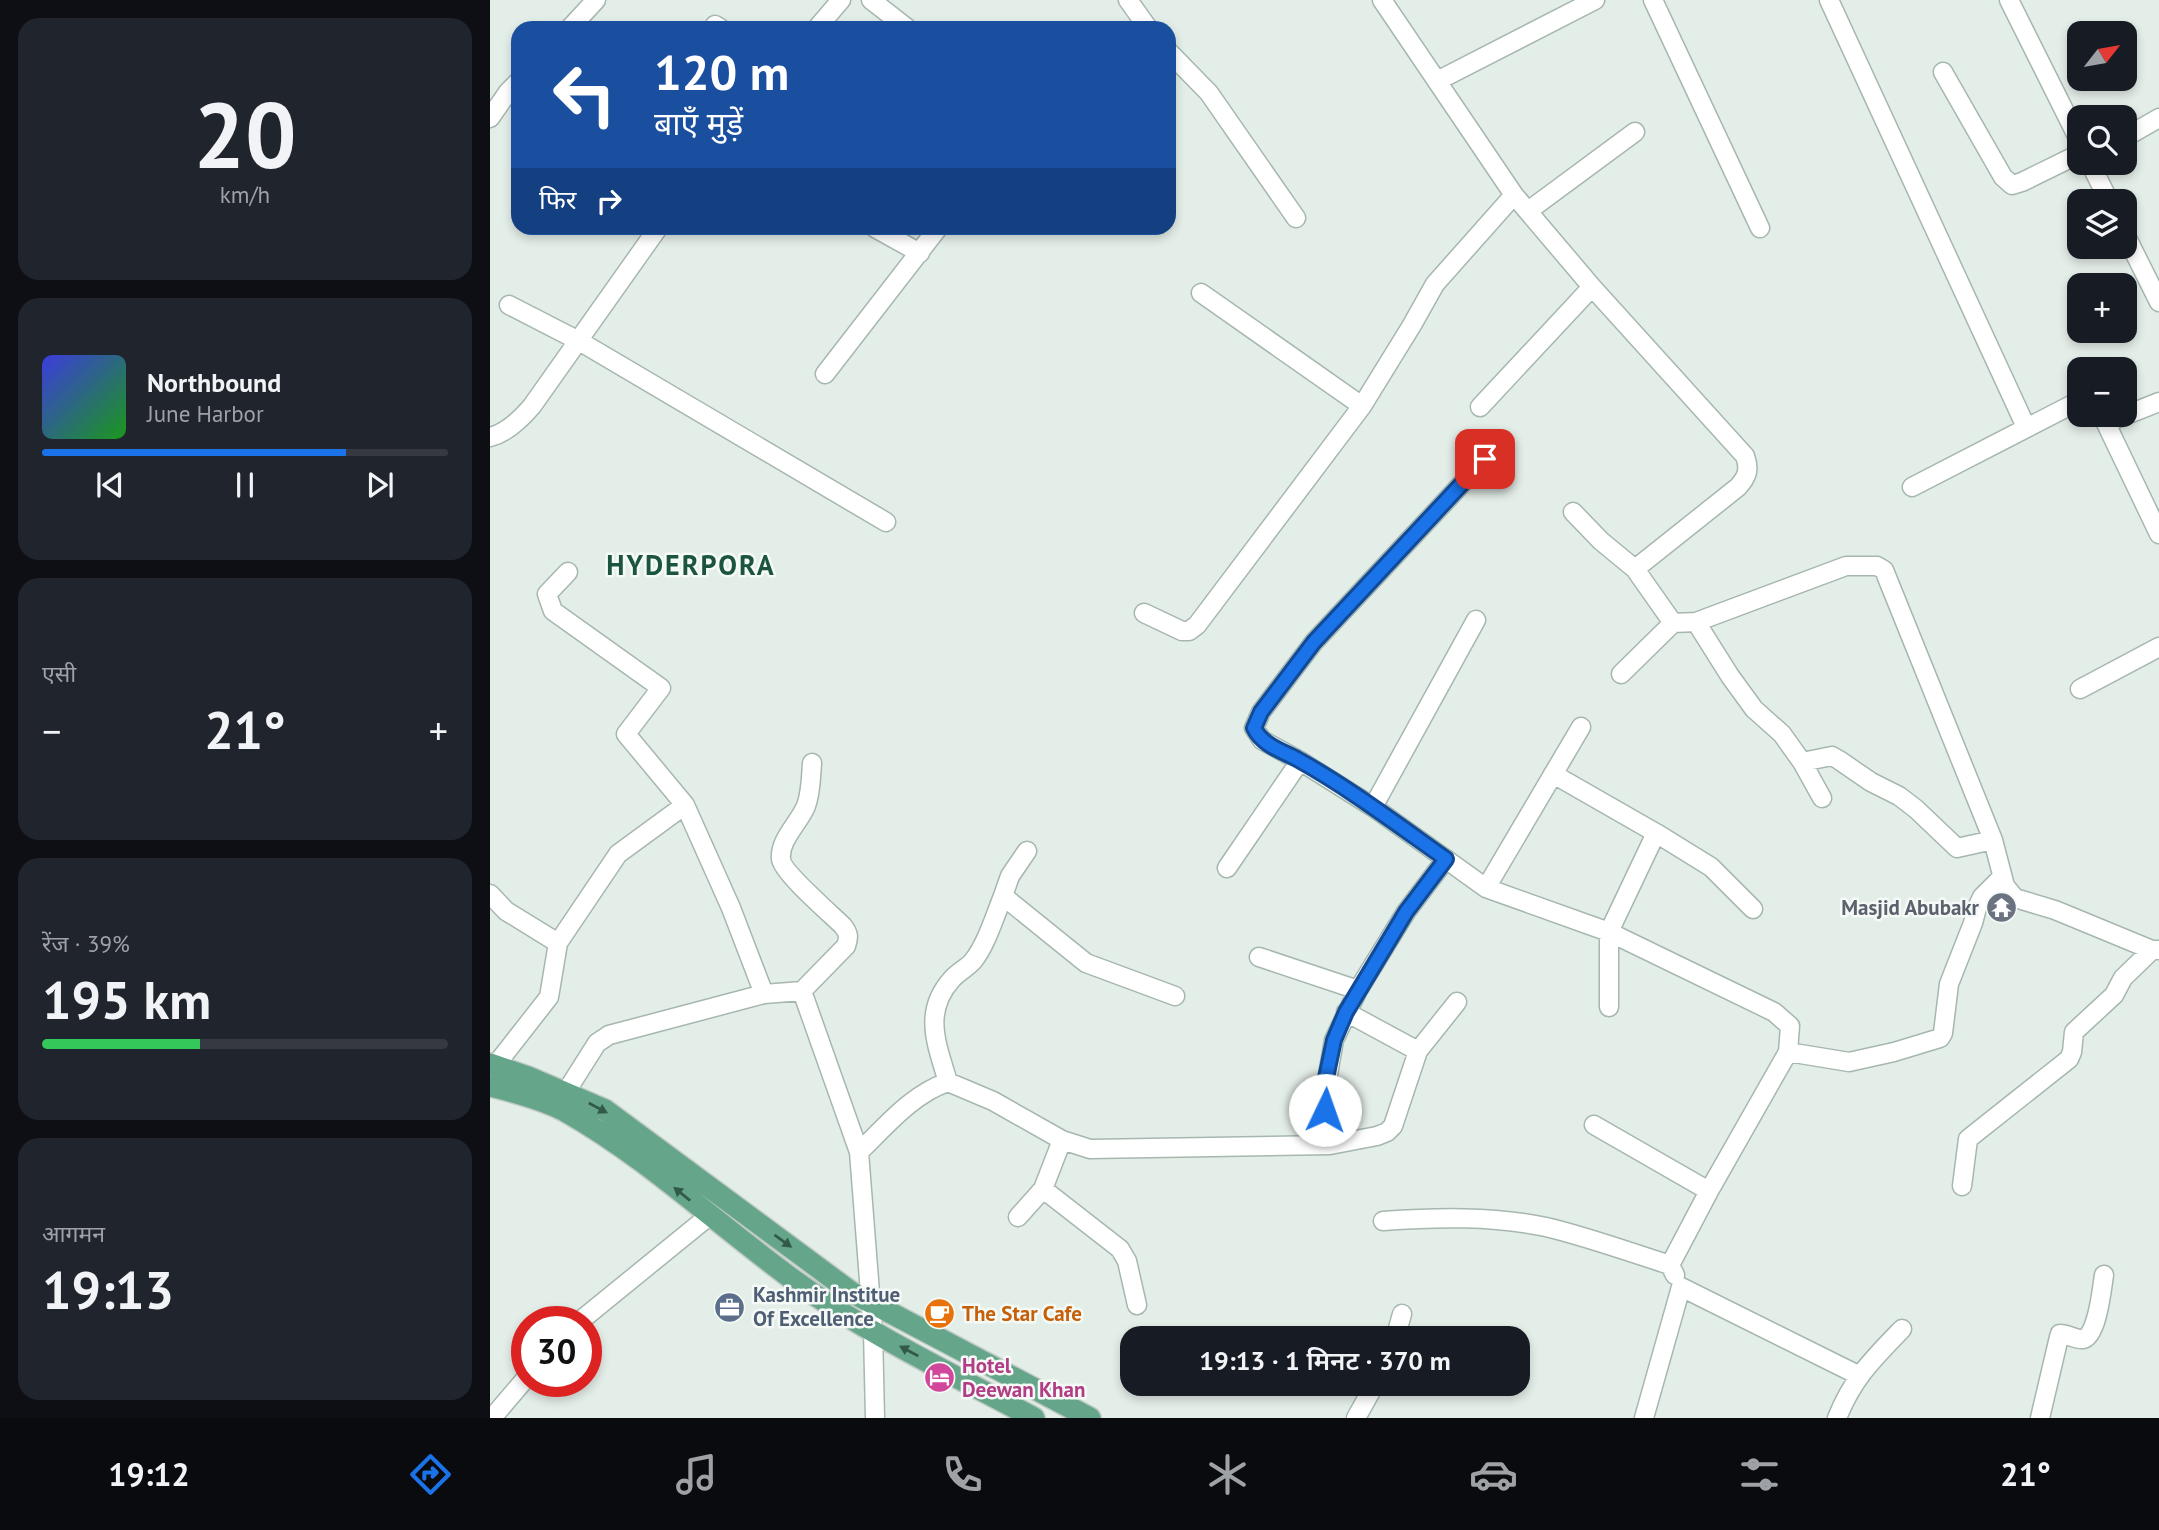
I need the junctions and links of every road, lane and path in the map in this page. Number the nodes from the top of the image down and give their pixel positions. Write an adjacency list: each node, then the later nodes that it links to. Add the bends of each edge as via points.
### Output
1 (596, 0): 10 (street)
2 (841, 0): 11 (street)
3 (871, 0): 12 (street)
4 (1128, 0): 13 (street)
5 (1382, 0): 16 (street)
6 (1595, 0): 16 (street)
7 (1653, 0): 27 (street)
8 (1829, 0): 44 (street)
9 (2010, 0): 18 (street)
10 (576, 21)
11 (823, 21)
12 (898, 21)
13 (1143, 21)
14 (1176, 59): 26 (street, via 1209,93)
15 (1943, 72): 23 (street, via 2003,177 2012,185)
16 (1437, 81): 24 (street)
17 (511, 89): 19 (street)
18 (2067, 115)
19 (490, 118)
20 (2159, 118): 21 (street)
21 (2137, 131)
22 (1635, 132): 25 (street)
23 (2067, 160)
24 (1514, 195): 25 (street); 40 (street, via 1435,284)
25 (1528, 211): 33 (street)
26 (1296, 218)
27 (1760, 228)
28 (653, 235): 37 (street)
29 (888, 235): 31 (street)
30 (933, 235): 31 (street)
31 (920, 253): 38 (street)
32 (2137, 258): 35 (street)
33 (1591, 287): 41 (street); 52 (street, via 1745,456 1748,466 1738,487)
34 (1201, 293): 40 (street)
35 (2159, 302)
36 (509, 305): 37 (street)
37 (579, 341): 46 (street, via 523,416); 50 (street)
38 (825, 374)
39 (2159, 402): 43 (street)
40 (1362, 406): 54 (street, via 1192,629 1182,631)
41 (1480, 407)
42 (2067, 407): 44 (street)
43 (2137, 409)
44 (2026, 427): 48 (street)
45 (2108, 427): 51 (street)
46 (490, 437)
47 (1485, 459): 62 (street, via 1314,642 1261,712 1254,728 1257,734)
48 (1912, 487)
49 (1573, 512): 52 (street)
50 (886, 522)
51 (2159, 534)
52 (1635, 569): 57 (street)
53 (568, 572): 67 (street, via 547,594 552,611 660,688 626,733)
54 (1144, 613)
55 (1476, 620): 68 (street)
56 (1696, 622): 57 (street); 63 (street, via 1754,709 1782,734); 70 (street, via 1846,566 1884,570)
57 (1673, 623): 59 (street)
58 (2159, 647): 60 (street)
59 (1621, 674)
60 (2080, 689)
61 (1581, 727): 65 (street)
62 (1300, 761): 68 (street); 73 (street)
63 (1802, 762): 66 (street); 70 (street, via 1832,756 1899,796 1957,848)
64 (812, 763): 83 (street, via 805,808 780,860 843,926 848,939)
65 (1553, 774): 69 (street); 75 (street)
66 (1822, 798)
67 (685, 805): 80 (street, via 618,854); 85 (street)
68 (1373, 807): 72 (street)
69 (1656, 833): 78 (street, via 1711,867); 79 (street)
70 (1993, 840): 74 (street)
71 (1027, 851): 77 (street)
72 (1446, 859): 75 (street); 84 (street, via 1406,912)
73 (1227, 868)
74 (2003, 877): 81 (street, via 2015,898); 91 (street, via 1976,908 1949,984 1940,1038 1849,1062)
75 (1486, 888): 79 (street)
76 (490, 894): 80 (street, via 506,911)
77 (1003, 896): 86 (street, via 1086,963); 93 (street, via 979,952 952,979 936,1011 934,1037)
78 (1753, 909)
79 (1609, 932): 88 (street); 91 (street, via 1774,1012 1790,1026)
80 (558, 943): 92 (street, via 545,1003)
81 (2155, 950): 99 (street, via 2074,1032 2069,1059 1968,1139)
82 (1259, 957): 84 (street)
83 (802, 990): 85 (street); 98 (street)
84 (1358, 990): 89 (street)
85 (764, 994): 94 (street, via 609,1035 597,1043)
86 (1175, 996)
87 (1457, 1002): 90 (street)
88 (1609, 1007)
89 (1346, 1012): 90 (street); 97 (street, via 1326,1078)
90 (1418, 1051): 97 (street, via 1393,1126 1377,1136)
91 (1788, 1052): 101 (street)
92 (492, 1072): 94 (main road); 102 (main road, one-way to 92, via 620,1147)
93 (948, 1082): 96 (street); 98 (street, via 914,1099)
94 (566, 1092): 108 (main road, one-way to 108, via 605,1110)
95 (1594, 1125): 101 (street)
96 (1062, 1140): 97 (street, via 1090,1149); 100 (street)
97 (1330, 1145)
98 (859, 1152): 108 (street)
99 (1962, 1186)
100 (1043, 1189): 103 (street); 109 (street, via 1120,1249)
101 (1709, 1191): 105 (street)
102 (709, 1216): 110 (street); 114 (main road, via 797,1283)
103 (1018, 1217)
104 (1383, 1221): 105 (street, via 1444,1217 1546,1227)
105 (1670, 1265): 107 (street)
106 (2104, 1275): 125 (street, via 2091,1333 2081,1339 2060,1334)
107 (1681, 1287): 115 (street); 123 (street)
108 (869, 1301): 114 (street); 121 (main road)
109 (1137, 1305)
110 (598, 1306)
111 (1402, 1314): 112 (street)
112 (1399, 1326)
113 (1902, 1329): 115 (street)
114 (873, 1331): 119 (street); 120 (main road, one-way to 114)
115 (1858, 1375): 124 (street)
116 (511, 1396): 118 (street)
117 (1368, 1396): 122 (street)
118 (492, 1418)
119 (875, 1418)
120 (1034, 1418)
121 (1090, 1418)
122 (1356, 1418)
123 (1644, 1418)
124 (1837, 1418)
125 (2040, 1418)

